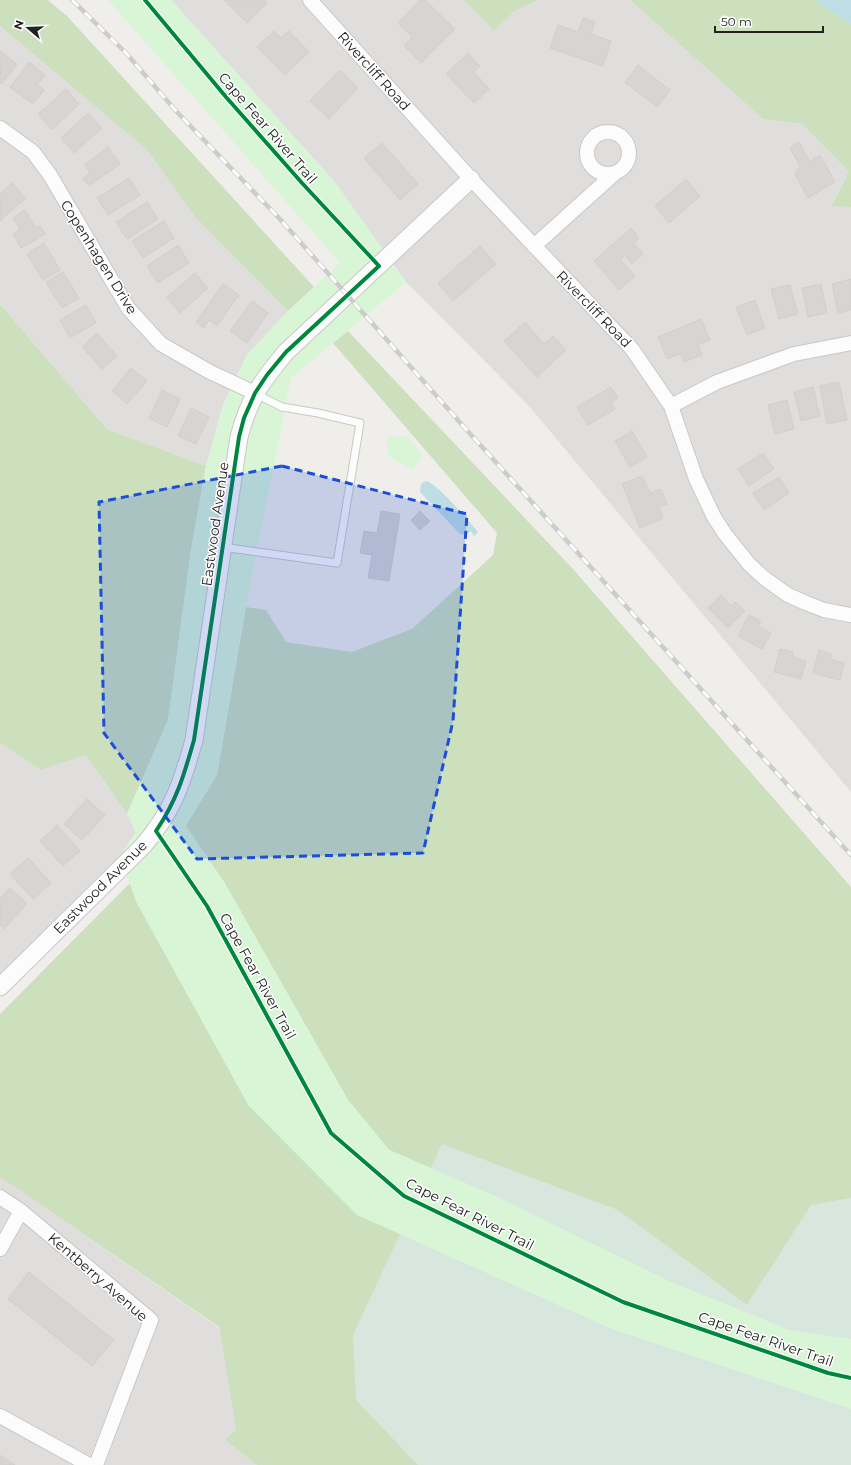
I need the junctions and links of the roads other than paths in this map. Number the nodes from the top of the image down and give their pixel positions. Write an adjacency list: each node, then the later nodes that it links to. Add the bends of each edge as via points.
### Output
1 (310, 0): 4 (street, Rivercliff Road)
2 (0, 128): 7 (street, Copenhagen Drive, via 33,152 50,175 128,308 161,344 210,372)
3 (615, 173): 5 (street)
4 (471, 179): 5 (street, Rivercliff Road); 7 (street, Eastwood Avenue, via 286,352)
5 (534, 246): 8 (street, Rivercliff Road, via 632,349)
6 (851, 343): 8 (street, via 794,354 717,382)
7 (255, 393): 9 (street, Eastwood Avenue, via 239,437); 9 (lane, via 282,407 360,423 337,563)
8 (671, 406): 10 (street, Rivercliff Road, via 696,480 714,517 749,564 788,595 818,608)
9 (222, 547): 11 (street, Eastwood Avenue, via 194,740 176,797 156,831 143,846)
10 (851, 615)
11 (0, 987)
12 (0, 1197): 13 (street, Kentberry Avenue)
13 (20, 1211): 14 (street); 17 (street, Kentberry Avenue, via 151,1320)
14 (2, 1240)
15 (0, 1416): 16 (street)
16 (89, 1465)
17 (96, 1465)

